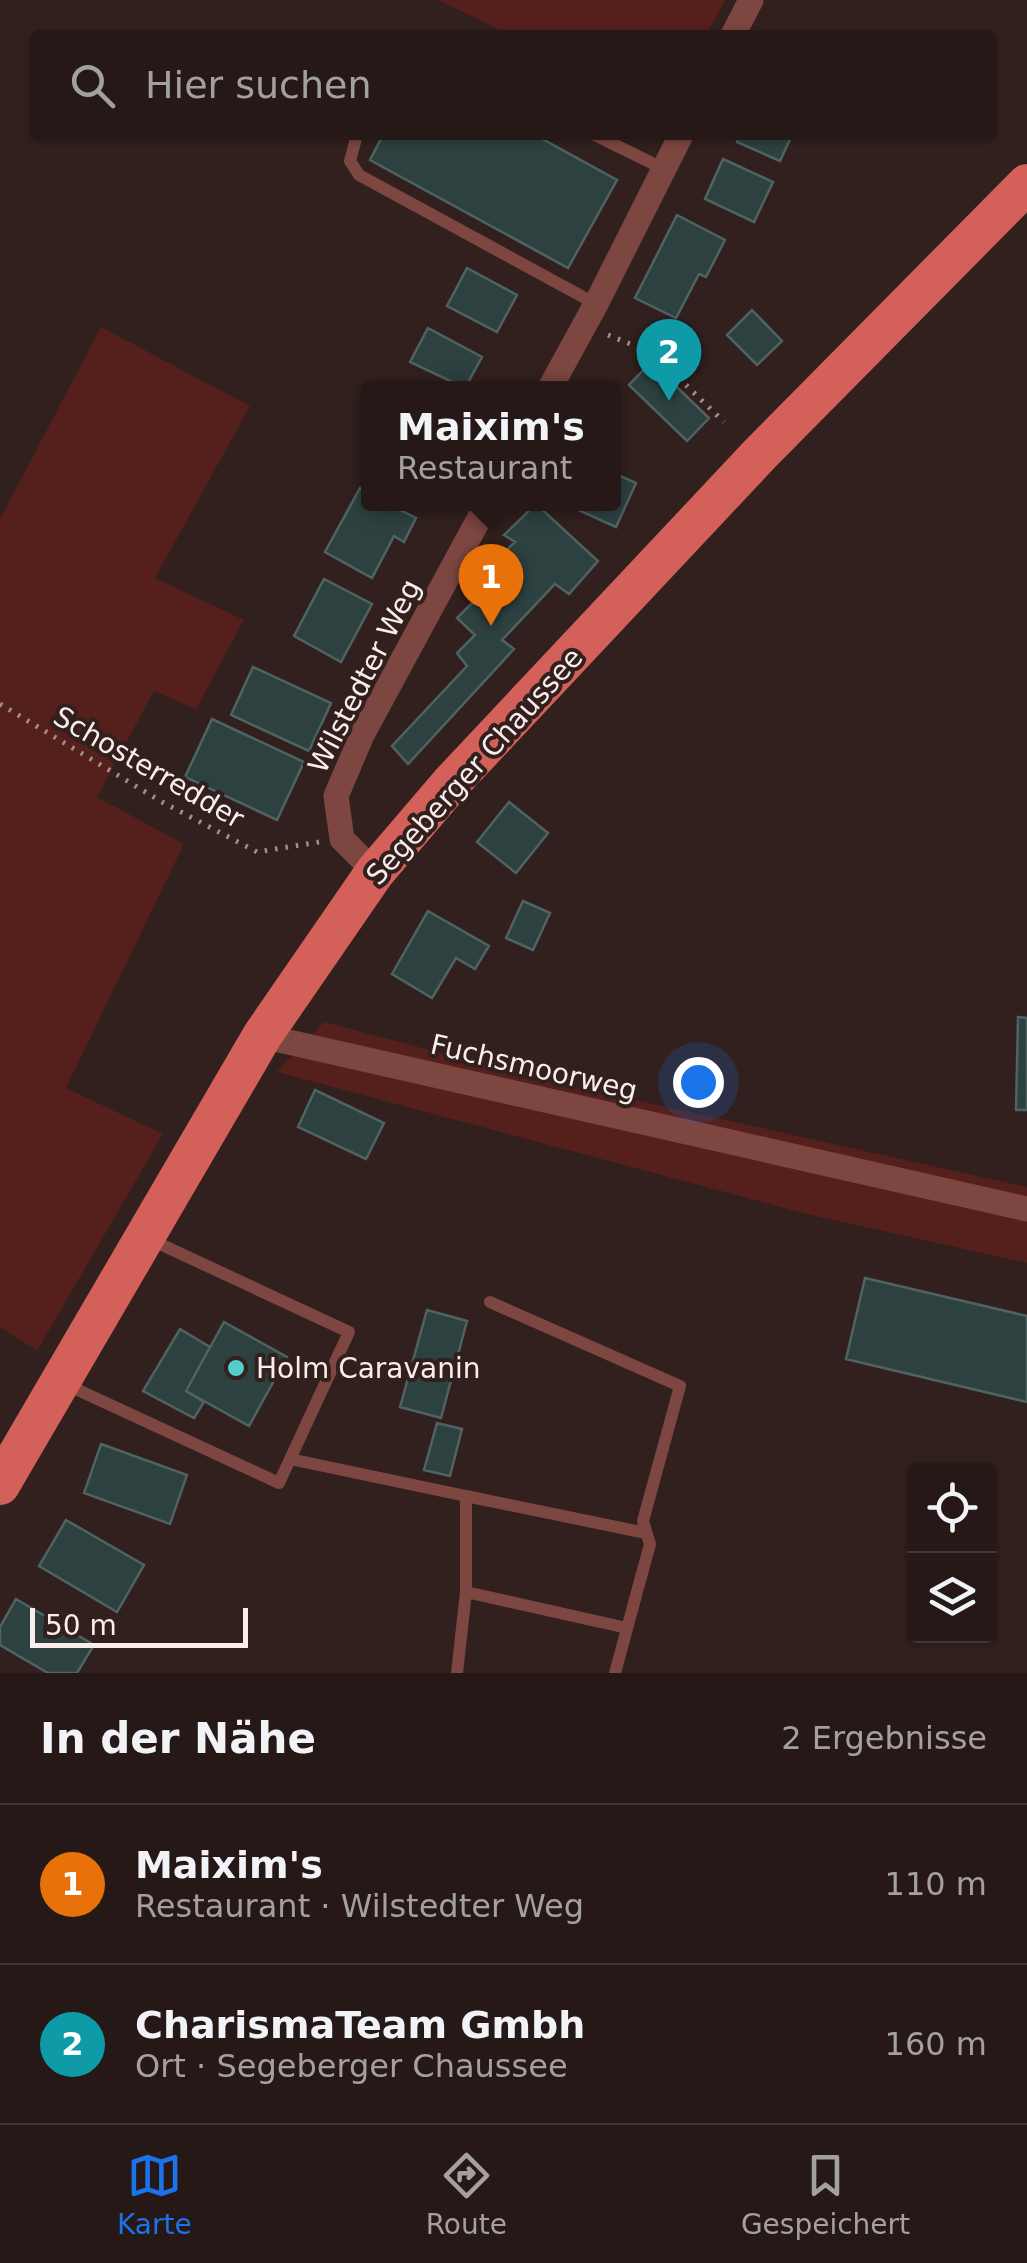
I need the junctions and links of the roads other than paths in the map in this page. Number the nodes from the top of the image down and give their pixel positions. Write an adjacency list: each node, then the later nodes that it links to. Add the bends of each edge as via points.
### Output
1 (751, 0): 2 (street)
2 (736, 30)
3 (355, 140): 8 (lane, via 350,161 359,176)
4 (605, 140): 6 (lane)
5 (678, 140): 6 (street)
6 (664, 169): 8 (street)
7 (1027, 184): 11 (main road, Segeberger Chaussee, via 760,454)
8 (590, 315): 9 (street)
9 (554, 381)
10 (483, 511): 11 (street, Wilstedter Weg, via 336,796 342,839)
11 (376, 872): 12 (main road, Segeberger Chaussee)
12 (262, 1036): 13 (street, Fuchsmoorweg); 14 (main road, Segeberger Chaussee)
13 (1027, 1210)
14 (145, 1237): 16 (main road, Segeberger Chaussee); 17 (lane, via 350,1332)
15 (490, 1302): 20 (lane, via 680,1386 643,1521)
16 (60, 1382): 17 (lane, via 279,1483); 18 (main road, Segeberger Chaussee)
17 (290, 1459): 19 (lane)
18 (0, 1485)
19 (466, 1496): 20 (lane); 21 (lane)
20 (646, 1533): 22 (lane, via 650,1544)
21 (466, 1592): 22 (lane); 23 (lane)
22 (627, 1628): 24 (lane)
23 (457, 1673)
24 (615, 1673)

